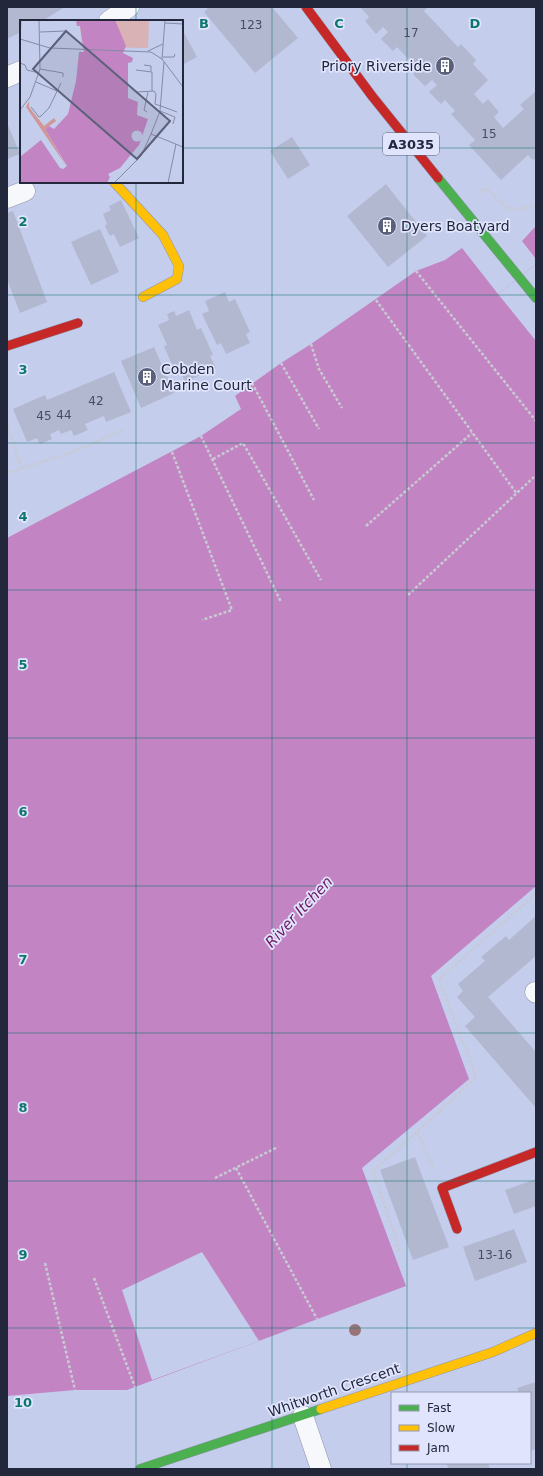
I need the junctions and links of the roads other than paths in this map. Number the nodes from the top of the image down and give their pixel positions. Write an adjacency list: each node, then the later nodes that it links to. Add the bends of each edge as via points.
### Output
1 (129, 7): 3 (street)
2 (306, 7): 8 (street, A3035, via 372,96)
3 (110, 20)
4 (115, 183): 7 (street, via 163,235 180,266 177,279)
5 (25, 191): 6 (street)
6 (7, 198)
7 (143, 297)
8 (536, 298)
9 (78, 323): 10 (street)
10 (7, 346)
11 (536, 1152): 12 (street, via 442,1188)
12 (457, 1229)
13 (536, 1333): 14 (street, Whitworth Crescent, via 493,1352)
14 (303, 1416): 15 (street, Whitworth Crescent); 16 (street)
15 (140, 1469)
16 (321, 1469)

